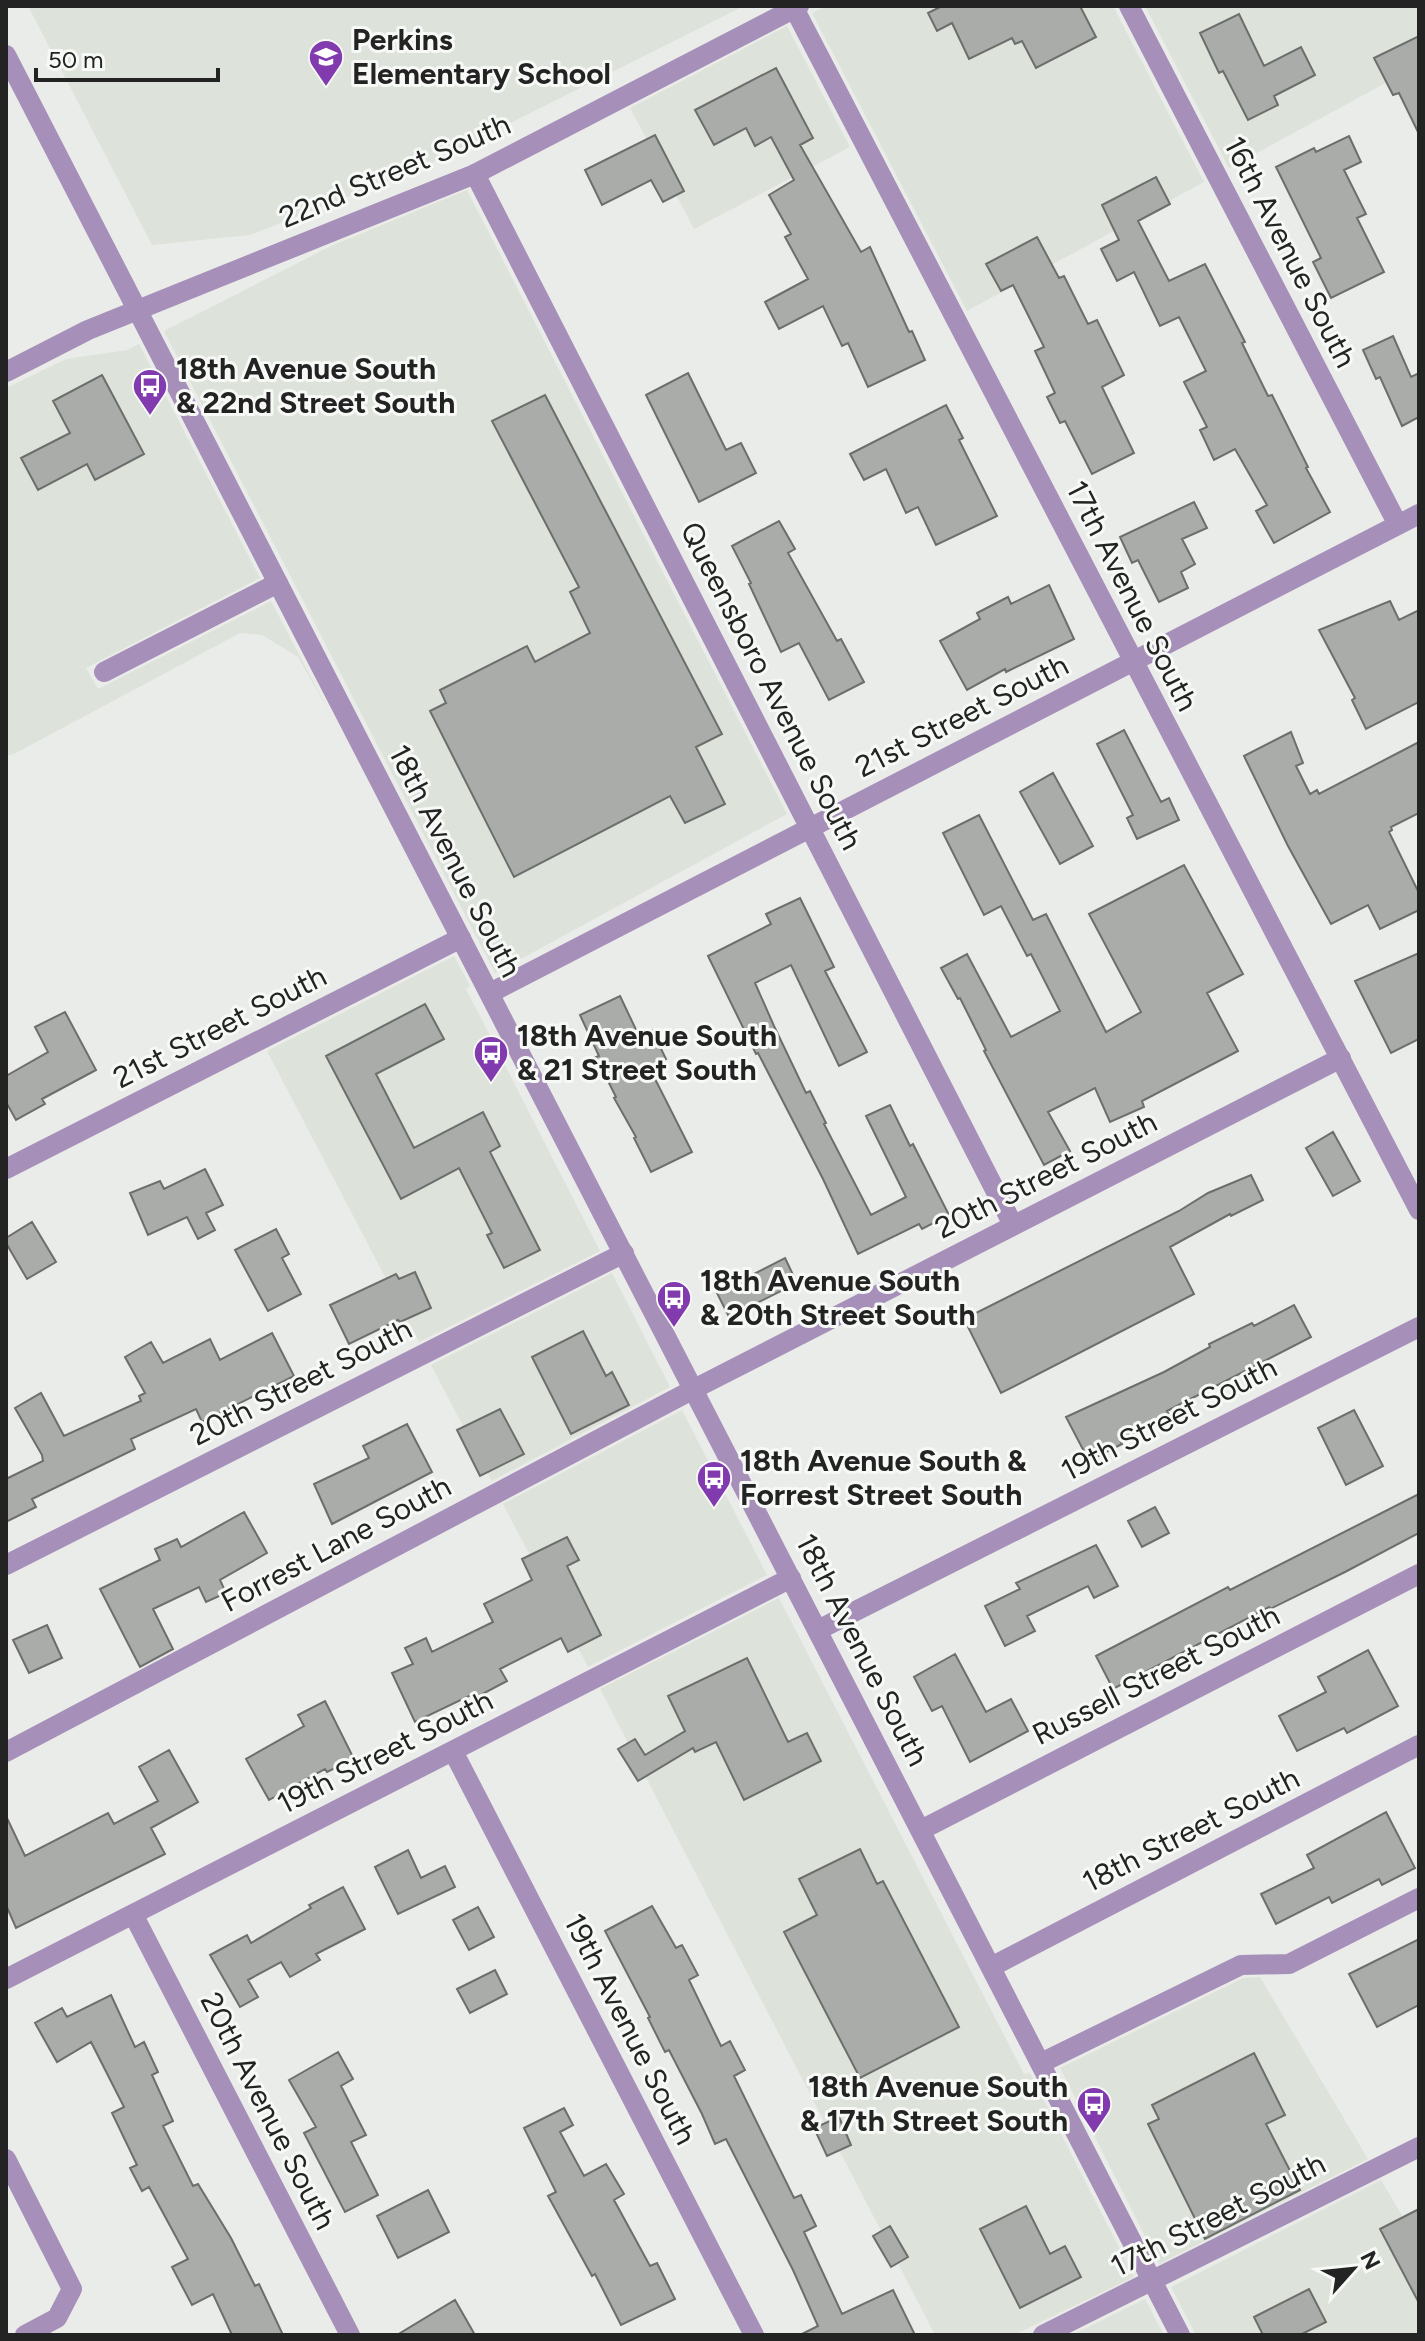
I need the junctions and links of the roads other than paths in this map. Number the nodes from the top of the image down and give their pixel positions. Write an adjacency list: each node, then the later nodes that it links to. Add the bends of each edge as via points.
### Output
1 (1129, 6): 8 (street, 16th Avenue South)
2 (796, 7): 4 (street, 22nd Street South); 10 (street, 17th Avenue South)
3 (6, 55): 5 (street, 18th Avenue South)
4 (475, 174): 5 (street, 22nd Street South); 12 (street, Queensboro Avenue South)
5 (138, 311): 6 (street, 22nd Street South); 9 (street, 18th Avenue South)
6 (6, 372)
7 (1419, 514): 8 (street, 21st Street South)
8 (1398, 525): 10 (street, 21st Street South)
9 (278, 583): 11 (street); 13 (street, 18th Avenue South)
10 (1132, 662): 12 (street, 21st Street South); 15 (street, 17th Avenue South)
11 (104, 672)
12 (810, 828): 14 (street, 21st Street South); 18 (street, Queensboro Avenue South)
13 (461, 938): 14 (street, 18th Avenue South); 16 (street, 21st Street South)
14 (490, 993): 19 (street, 18th Avenue South)
15 (1341, 1058): 17 (street, 17th Avenue South); 18 (street, 20th Street South)
16 (6, 1169)
17 (1419, 1210)
18 (1013, 1225): 21 (street, 20th Street South)
19 (624, 1253): 21 (street, 18th Avenue South); 22 (street, 20th Street South)
20 (1419, 1327): 25 (street, 19th Street South)
21 (694, 1389): 24 (street, 18th Avenue South); 28 (street, Forrest Lane South)
22 (6, 1565)
23 (1419, 1574): 29 (street, Russell Street South)
24 (791, 1578): 25 (street, 18th Avenue South); 27 (street, 19th Street South)
25 (818, 1630): 29 (street, 18th Avenue South)
26 (1419, 1745): 32 (street, 18th Street South)
27 (453, 1751): 31 (street, 19th Street South); 40 (street, 19th Avenue South)
28 (6, 1752)
29 (921, 1830): 32 (street, 18th Avenue South)
30 (1419, 1898): 34 (street, via 1289,1964 1241,1965)
31 (133, 1914): 33 (street, 19th Street South); 39 (street, 20th Avenue South)
32 (991, 1967): 34 (street, 18th Avenue South)
33 (6, 1979)
34 (1041, 2063): 37 (street, 18th Avenue South)
35 (1419, 2147): 37 (street, 17th Street South)
36 (6, 2159): 38 (street, via 72,2289 57,2318)
37 (1153, 2282): 41 (street, 17th Street South); 42 (street, 18th Avenue South)
38 (25, 2335)
39 (350, 2335)
40 (754, 2335)
41 (1043, 2335)
42 (1180, 2335)

